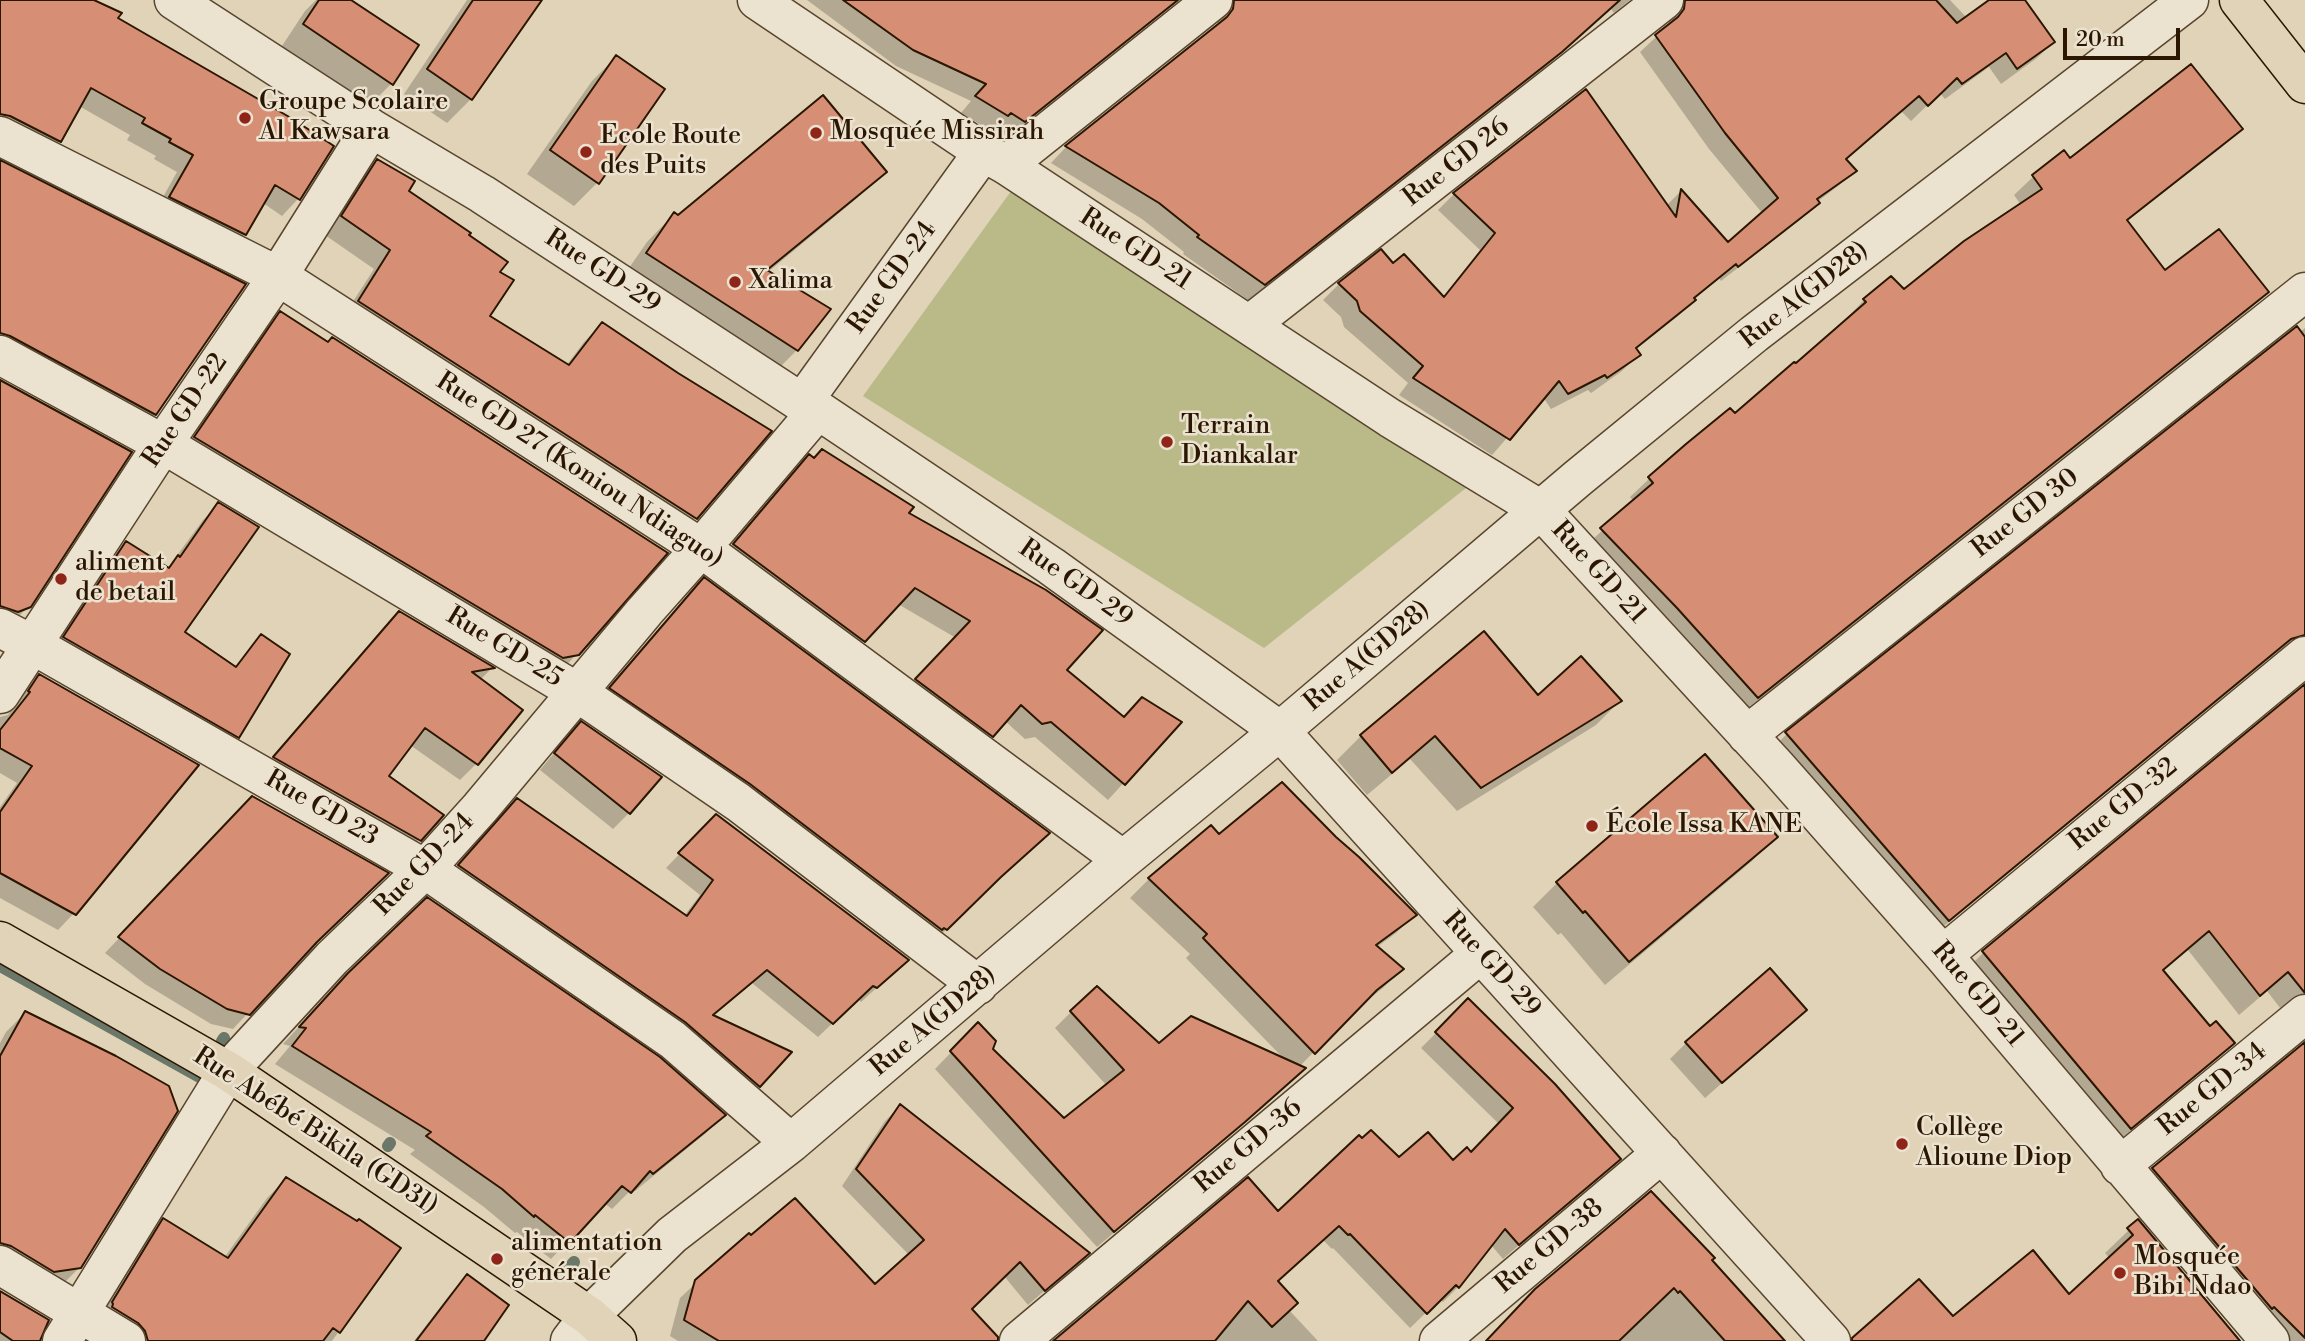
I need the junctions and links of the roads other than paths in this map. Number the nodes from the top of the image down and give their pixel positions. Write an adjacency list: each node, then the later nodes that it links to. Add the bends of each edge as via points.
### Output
1 (174, 0): 8 (street, Rue GD-29)
2 (757, 0): 10 (street, Rue GD-21)
3 (1213, 0): 10 (street, Rue GD-24)
4 (1664, 0): 13 (street, Rue GD 26)
5 (2189, 0): 17 (street, Rue A(GD28), via 1754,334)
6 (2239, 0): 7 (main road)
7 (2305, 84)
8 (371, 128): 11 (street, Rue GD-22); 15 (street, Rue GD-29, via 482,194)
9 (0, 136): 11 (street, Rue GD 27 (Koniou Ndiaguo))
10 (995, 158): 13 (street, Rue GD-21); 15 (street, Rue GD-24)
11 (278, 276): 16 (street, Rue GD-22); 18 (street, Rue GD 27 (Koniou Ndiaguo))
12 (2305, 292): 25 (street, Rue GD 30)
13 (1249, 325): 17 (street, Rue GD-21)
14 (0, 355): 16 (street, Rue GD-25)
15 (810, 407): 18 (street, Rue GD-24); 24 (street, Rue GD-29, via 1051,566)
16 (163, 444): 20 (street, Rue GD-22); 22 (street, Rue GD-25)
17 (1541, 510): 24 (street, Rue A(GD28)); 25 (street, Rue GD-21)
18 (701, 548): 22 (street, Rue GD-24); 26 (street, Rue GD 27 (Koniou Ndiaguo))
19 (0, 628): 20 (street, Rue GD 23)
20 (33, 645): 23 (street, Rue GD-22); 27 (street, Rue GD 23)
21 (2305, 656): 30 (street, Rue GD-32)
22 (577, 692): 27 (street, Rue GD-24); 31 (street, Rue GD-25, via 738,802)
23 (0, 694)
24 (1280, 731): 26 (street, Rue A(GD28)); 29 (street, Rue GD-29)
25 (1747, 735): 30 (street, Rue GD-21)
26 (1123, 860): 31 (street, Rue A(GD28))
27 (425, 869): 33 (street, Rue GD-24, via 332,958); 34 (street, Rue GD 23, via 673,1040)
28 (0, 941): 33 (main road, Rue Abébé Bikila (GD31))
29 (1480, 954): 35 (street, Rue GD-29); 42 (street, Rue GD-36)
30 (1943, 954): 36 (street, Rue GD-21)
31 (978, 985): 34 (street, Rue A(GD28))
32 (2305, 1014): 36 (street, Rue GD-34)
33 (228, 1071): 38 (street, Rue GD-24); 39 (main road, Rue Abébé Bikila (GD31))
34 (791, 1143): 39 (street, Rue A(GD28), via 672,1235)
35 (1662, 1153): 43 (street, Rue GD-38); 44 (street, Rue GD-29)
36 (2120, 1166): 45 (street, Rue GD-21)
37 (0, 1265): 38 (street)
38 (71, 1326): 40 (street)
39 (579, 1328): 41 (main road, Rue Abébé Bikila (GD31))
40 (126, 1341)
41 (617, 1341)
42 (1018, 1341)
43 (1439, 1341)
44 (1831, 1341)
45 (2270, 1341)

